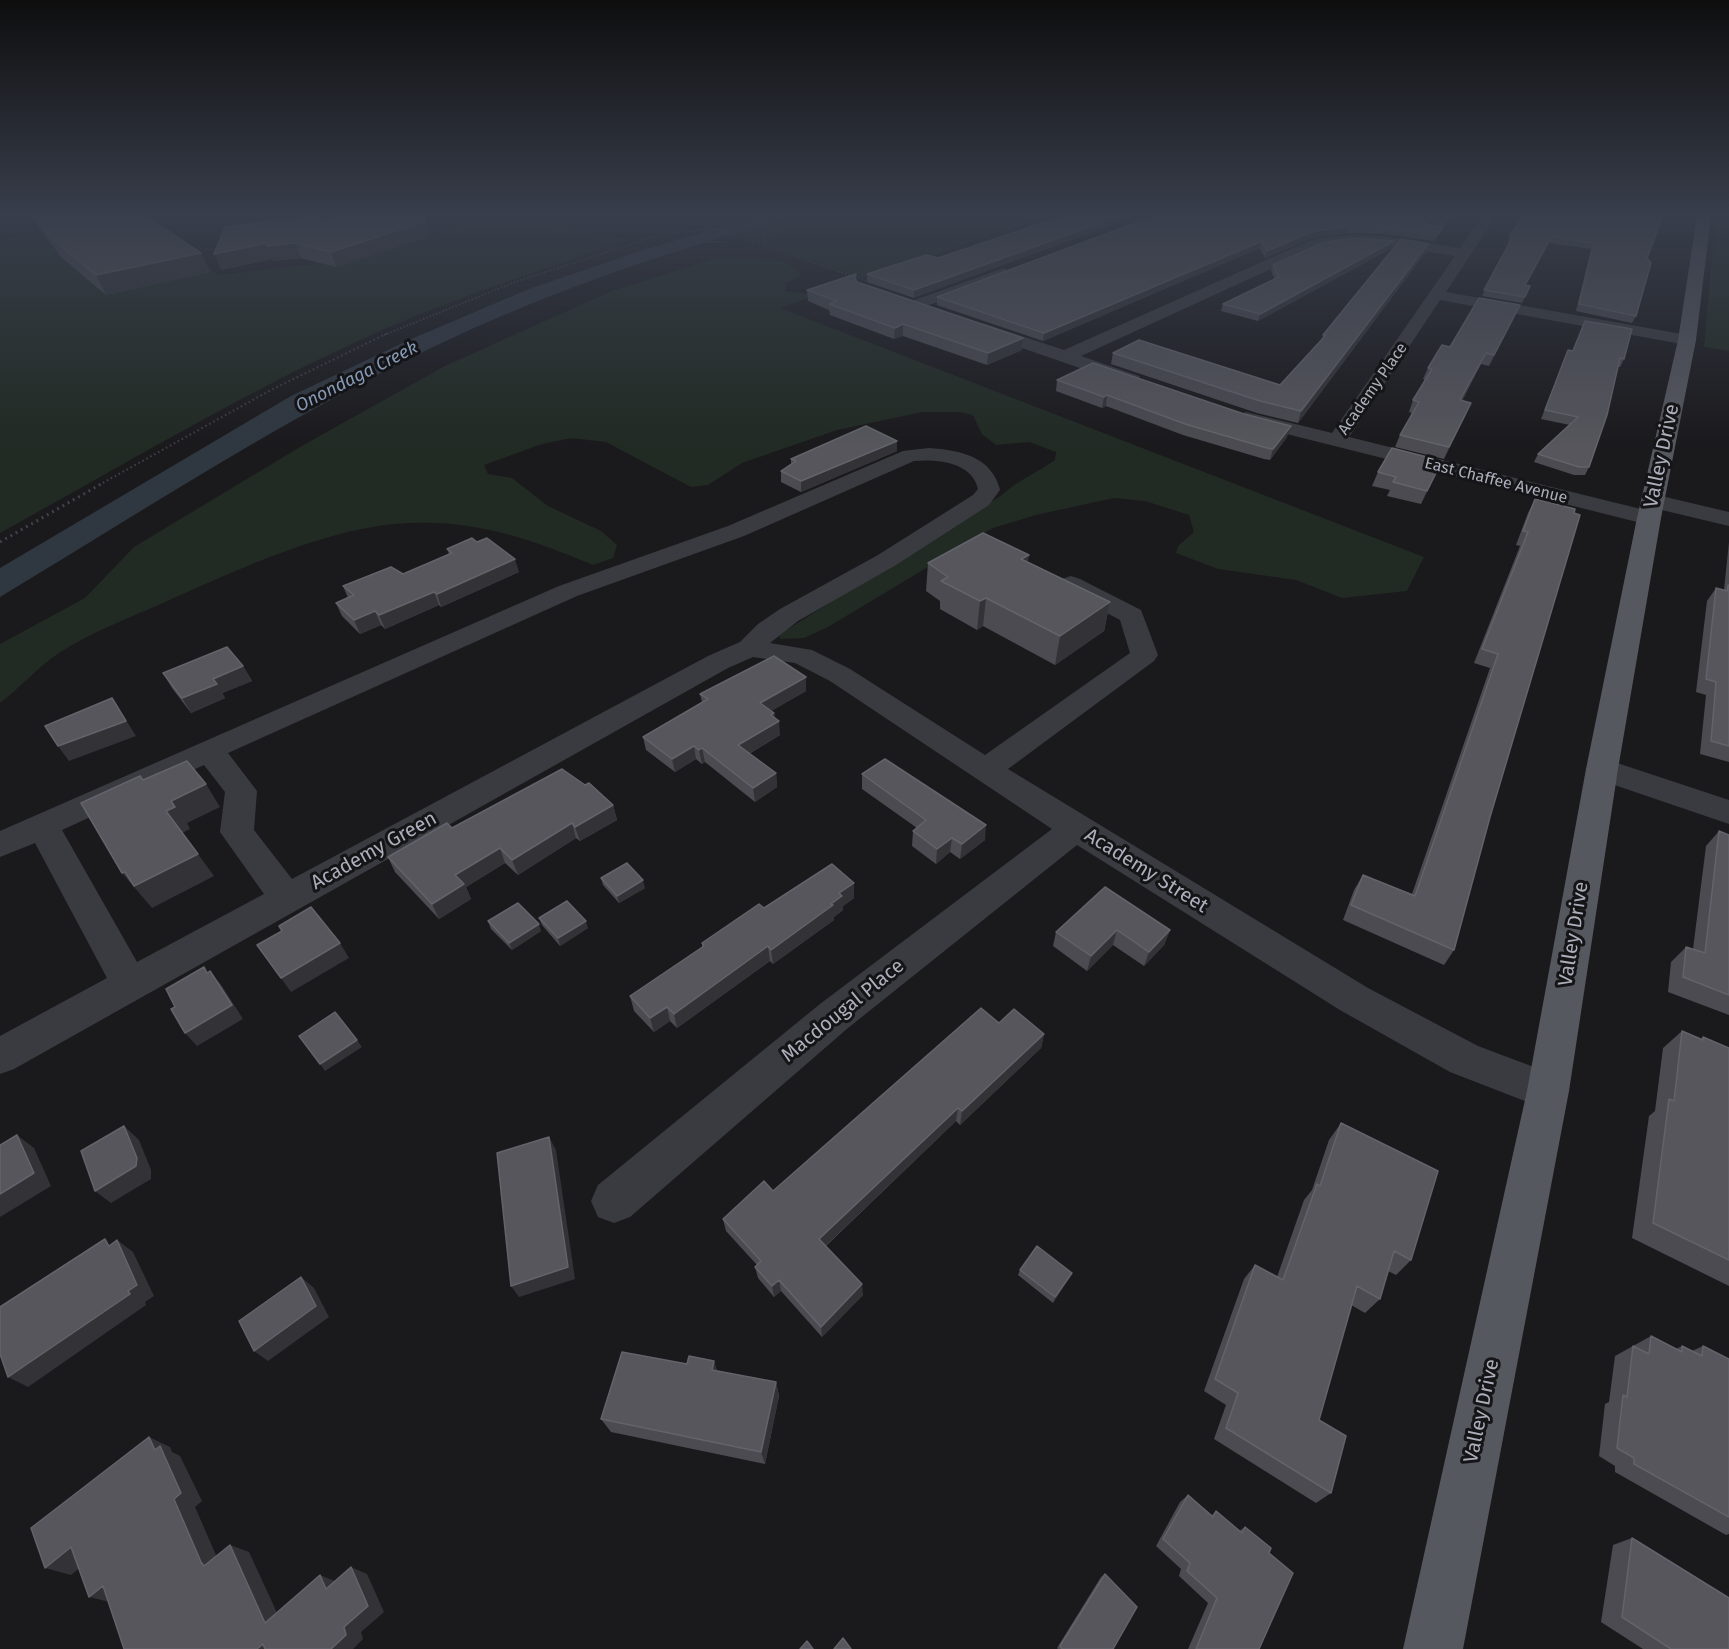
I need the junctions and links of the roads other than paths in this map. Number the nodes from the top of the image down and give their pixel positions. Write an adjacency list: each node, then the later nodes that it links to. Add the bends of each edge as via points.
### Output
1 (948, 293): 6 (street)
2 (1206, 293): 10 (street)
3 (1693, 293): 9 (main road, Valley Drive)
4 (1437, 295): 9 (street); 13 (street, Academy Place)
5 (895, 298): 6 (street)
6 (915, 305): 7 (street)
7 (947, 316)
8 (969, 324): 10 (street)
9 (1687, 340): 14 (main road, Valley Drive)
10 (1065, 357): 11 (street)
11 (1150, 387)
12 (1227, 412): 13 (street, East Chaffee Avenue)
13 (1335, 442): 14 (street, East Chaffee Avenue)
14 (1651, 510): 15 (street, East Chaffee Avenue); 20 (main road, Valley Drive)
15 (1729, 519)
16 (1045, 571): 19 (street, via 1132,616 1144,655)
17 (750, 648): 18 (street, via 789,615 887,560 981,500 989,490 985,476 971,464 952,458 910,455 736,531 568,591); 19 (street, Academy Street, via 802,656 840,675); 25 (street, Academy Green)
18 (209, 750): 22 (street); 25 (street, via 241,791 237,832)
19 (987, 769): 23 (street, Academy Street)
20 (1602, 769): 21 (street); 28 (main road, Valley Drive)
21 (1729, 812)
22 (43, 826): 24 (street); 26 (street)
23 (1076, 828): 28 (street, Academy Street, via 1354,999 1464,1059); 29 (street, Macdougal Place, via 834,1016)
24 (0, 845)
25 (287, 899): 26 (street, Academy Green)
26 (130, 985): 27 (street, Academy Green)
27 (0, 1056)
28 (1548, 1091): 30 (main road, Valley Drive)
29 (614, 1201)
30 (1433, 1649)

